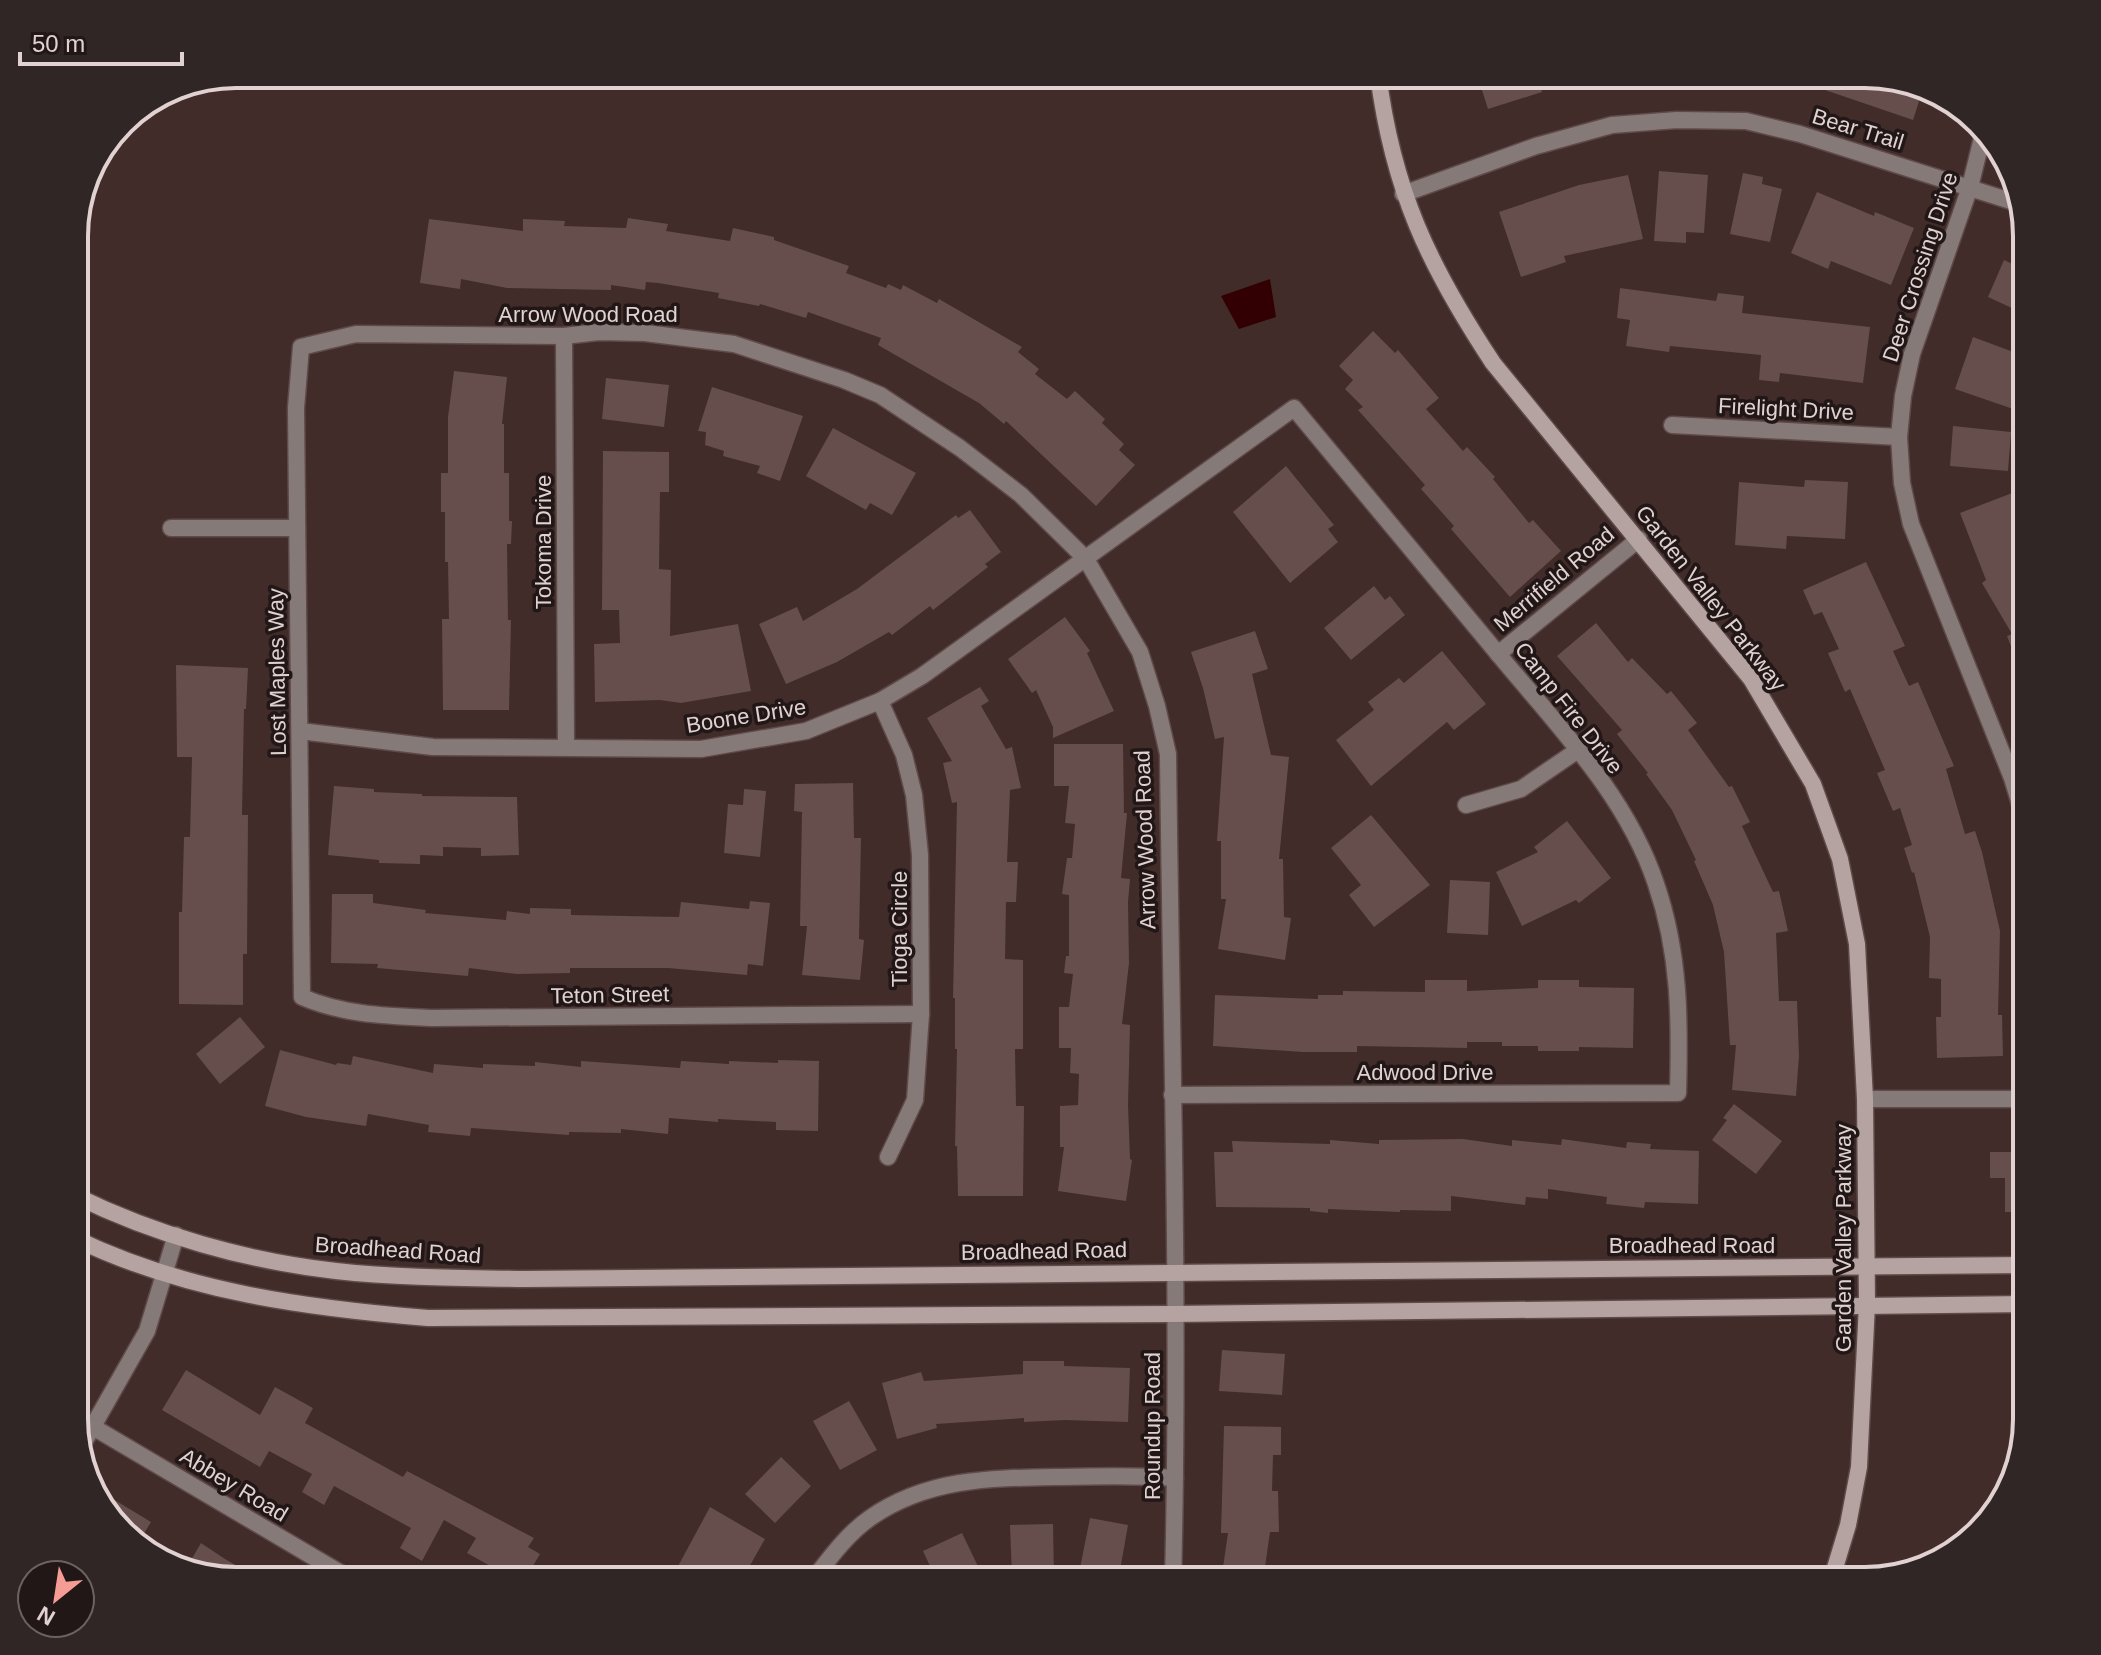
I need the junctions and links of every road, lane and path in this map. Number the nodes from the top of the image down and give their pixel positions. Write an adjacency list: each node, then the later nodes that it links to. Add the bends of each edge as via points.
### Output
1 (1380, 88): 4 (street, Garden Valley Parkway)
2 (1981, 144): 3 (street, Deer Crossing Drive)
3 (1970, 187): 4 (street, Bear Trail, via 1746,121 1677,120 1612,125); 5 (street, Bear Trail); 10 (street, Deer Crossing Drive, via 1912,354)
4 (1403, 194): 13 (street, Garden Valley Parkway, via 1458,310 1493,363)
5 (2008, 200)
6 (564, 336): 7 (street, Arrow Wood Road, via 356,334); 14 (street, Arrow Wood Road, via 689,336 734,344 844,380 902,409 960,448 1021,495); 18 (street, Tokoma Drive)
7 (301, 347): 12 (street, Lost Maples Way)
8 (1294, 408): 14 (street, Boone Drive); 15 (street, Camp Fire Drive)
9 (1672, 425): 10 (street, Firelight Drive)
10 (1899, 437): 20 (street, Deer Crossing Drive, via 1911,524)
11 (171, 528): 12 (street)
12 (297, 528): 17 (street, Lost Maples Way)
13 (1639, 539): 15 (street, Merrifield Road); 26 (street, Garden Valley Parkway, via 1751,679 1813,784 1840,859 1857,944)
14 (1086, 559): 16 (street, Boone Drive); 25 (street, Arrow Wood Road, via 1140,652 1168,754)
15 (1498, 654): 19 (street, Camp Fire Drive)
16 (880, 701): 18 (street, Boone Drive, via 806,731 714,747); 23 (street, Tioga Circle, via 904,755 914,795 920,855)
17 (300, 731): 18 (street, Boone Drive, via 433,747); 22 (street, Lost Maples Way)
18 (566, 747)
19 (1578, 750): 21 (street, via 1521,789); 24 (street, Camp Fire Drive, via 1625,816 1656,882 1676,973)
20 (2013, 781)
21 (1466, 805)
22 (302, 997): 23 (street, Teton Street, via 365,1015 433,1018)
23 (921, 1014): 28 (street, Tioga Circle, via 915,1100)
24 (1678, 1093): 25 (street, Adwood Drive)
25 (1172, 1095): 34 (street, Arrow Wood Road)
26 (1865, 1099): 27 (street); 33 (street, Garden Valley Parkway)
27 (2013, 1099)
28 (888, 1157)
29 (88, 1202): 30 (street, Broadhead Road)
30 (176, 1235): 34 (street, Broadhead Road, via 237,1254 335,1271 427,1277); 35 (street)
31 (88, 1245): 35 (street)
32 (2013, 1265): 33 (street, Broadhead Road)
33 (1867, 1266): 34 (street, Broadhead Road); 36 (street, Garden Valley Parkway)
34 (1174, 1271): 38 (street, Roundup Road)
35 (165, 1272): 38 (street, via 228,1291 331,1310 428,1318); 39 (street, via 147,1331)
36 (1867, 1304): 37 (street); 38 (street); 45 (street, Garden Valley Parkway, via 1859,1467)
37 (2013, 1304)
38 (1174, 1314): 41 (street, Roundup Road)
39 (93, 1427): 40 (street); 42 (street, Abbey Road)
40 (89, 1434)
41 (1175, 1478): 43 (street, via 986,1478 941,1486 868,1519); 44 (street, Roundup Road)
42 (330, 1567)
43 (823, 1567)
44 (1173, 1567)
45 (1835, 1567)

